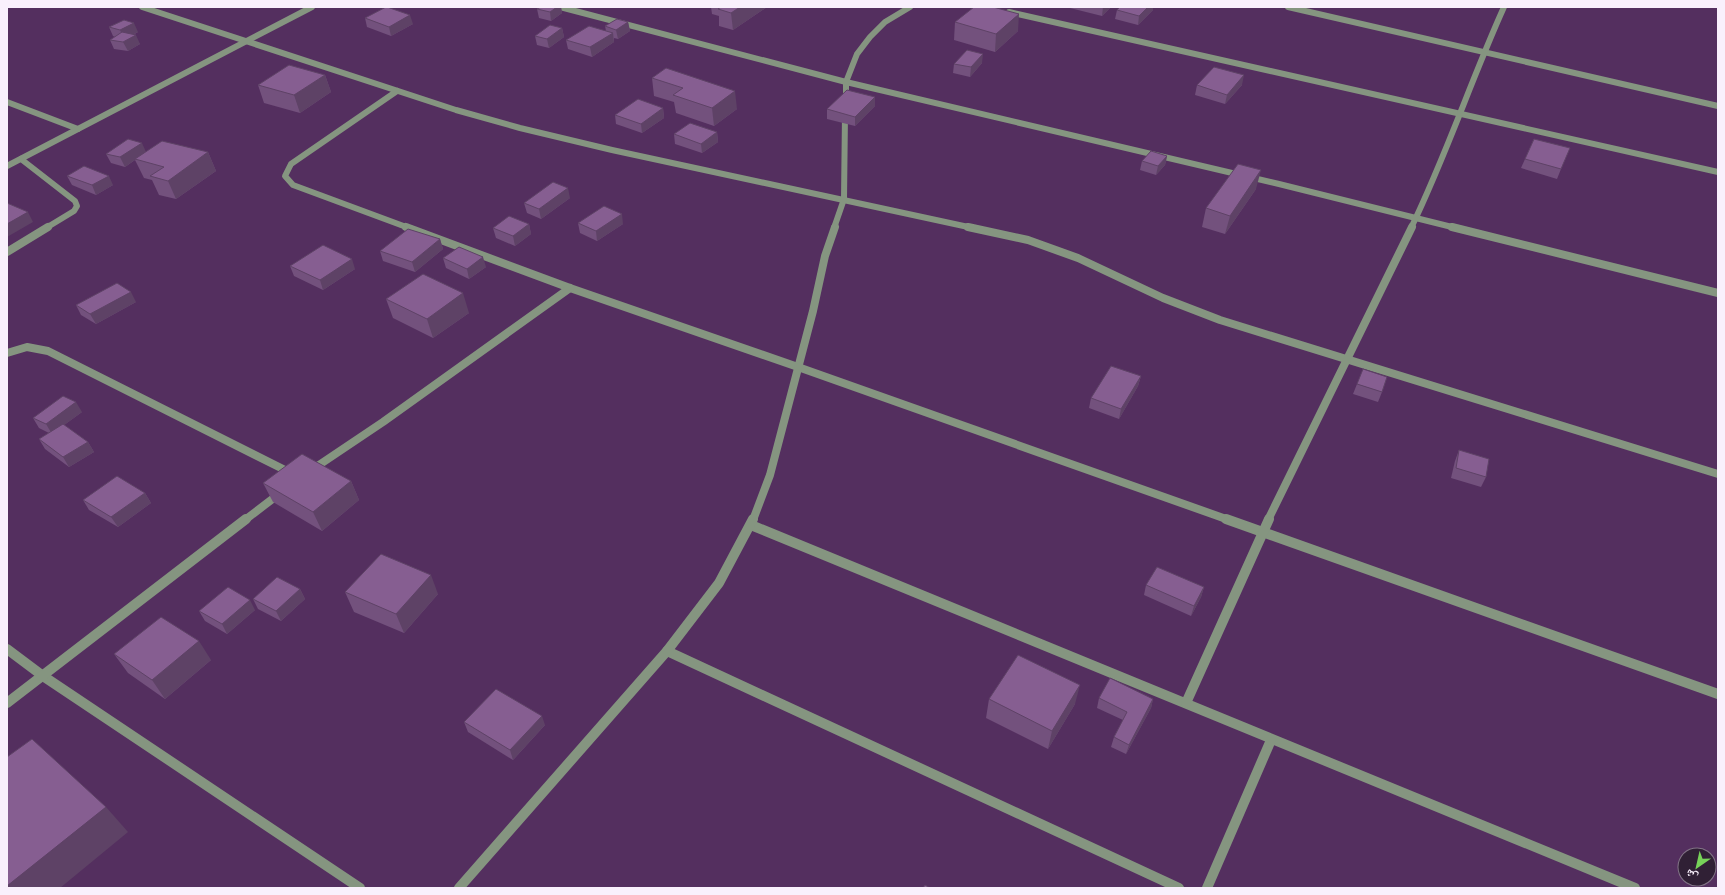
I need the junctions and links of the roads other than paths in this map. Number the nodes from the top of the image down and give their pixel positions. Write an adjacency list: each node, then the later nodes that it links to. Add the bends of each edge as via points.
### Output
1 (142, 7): 8 (street)
2 (312, 7): 8 (street)
3 (560, 7): 10 (street)
4 (910, 7): 10 (street, via 885,22 870,37 857,54)
5 (1288, 7): 9 (street)
6 (1504, 7): 9 (street)
7 (1001, 10): 14 (street)
8 (245, 41): 11 (street); 15 (street)
9 (1484, 51): 13 (street); 14 (street)
10 (846, 82): 19 (street); 20 (street)
11 (397, 91): 19 (street, via 528,130); 22 (street, via 291,164 285,176 293,185)
12 (7, 102): 15 (street)
13 (1718, 106)
14 (1460, 114): 18 (street); 20 (street)
15 (78, 129): 16 (street)
16 (21, 159): 17 (street); 21 (street, via 78,206 74,211)
17 (7, 166)
18 (1718, 172)
19 (844, 199): 25 (street, via 1028,240 1078,258 1163,298 1220,320); 26 (street, via 825,256)
20 (1416, 218): 23 (street); 25 (street)
21 (7, 252)
22 (570, 288): 24 (street, via 304,476 48,351 27,347); 26 (street)
23 (1718, 293)
24 (7, 353)
25 (1346, 359): 27 (street); 30 (street)
26 (798, 367): 29 (street, via 770,475); 30 (street)
27 (1718, 474)
28 (288, 488): 33 (street)
29 (752, 525): 32 (street, via 719,583); 36 (street)
30 (1263, 531): 34 (street); 36 (street)
31 (7, 650): 33 (street)
32 (667, 651): 39 (street); 40 (street)
33 (43, 676): 35 (street); 38 (street)
34 (1718, 694)
35 (7, 703)
36 (1186, 703): 37 (street)
37 (1271, 740): 41 (street); 42 (street)
38 (360, 888)
39 (459, 888)
40 (1179, 888)
41 (1207, 888)
42 (1635, 888)

